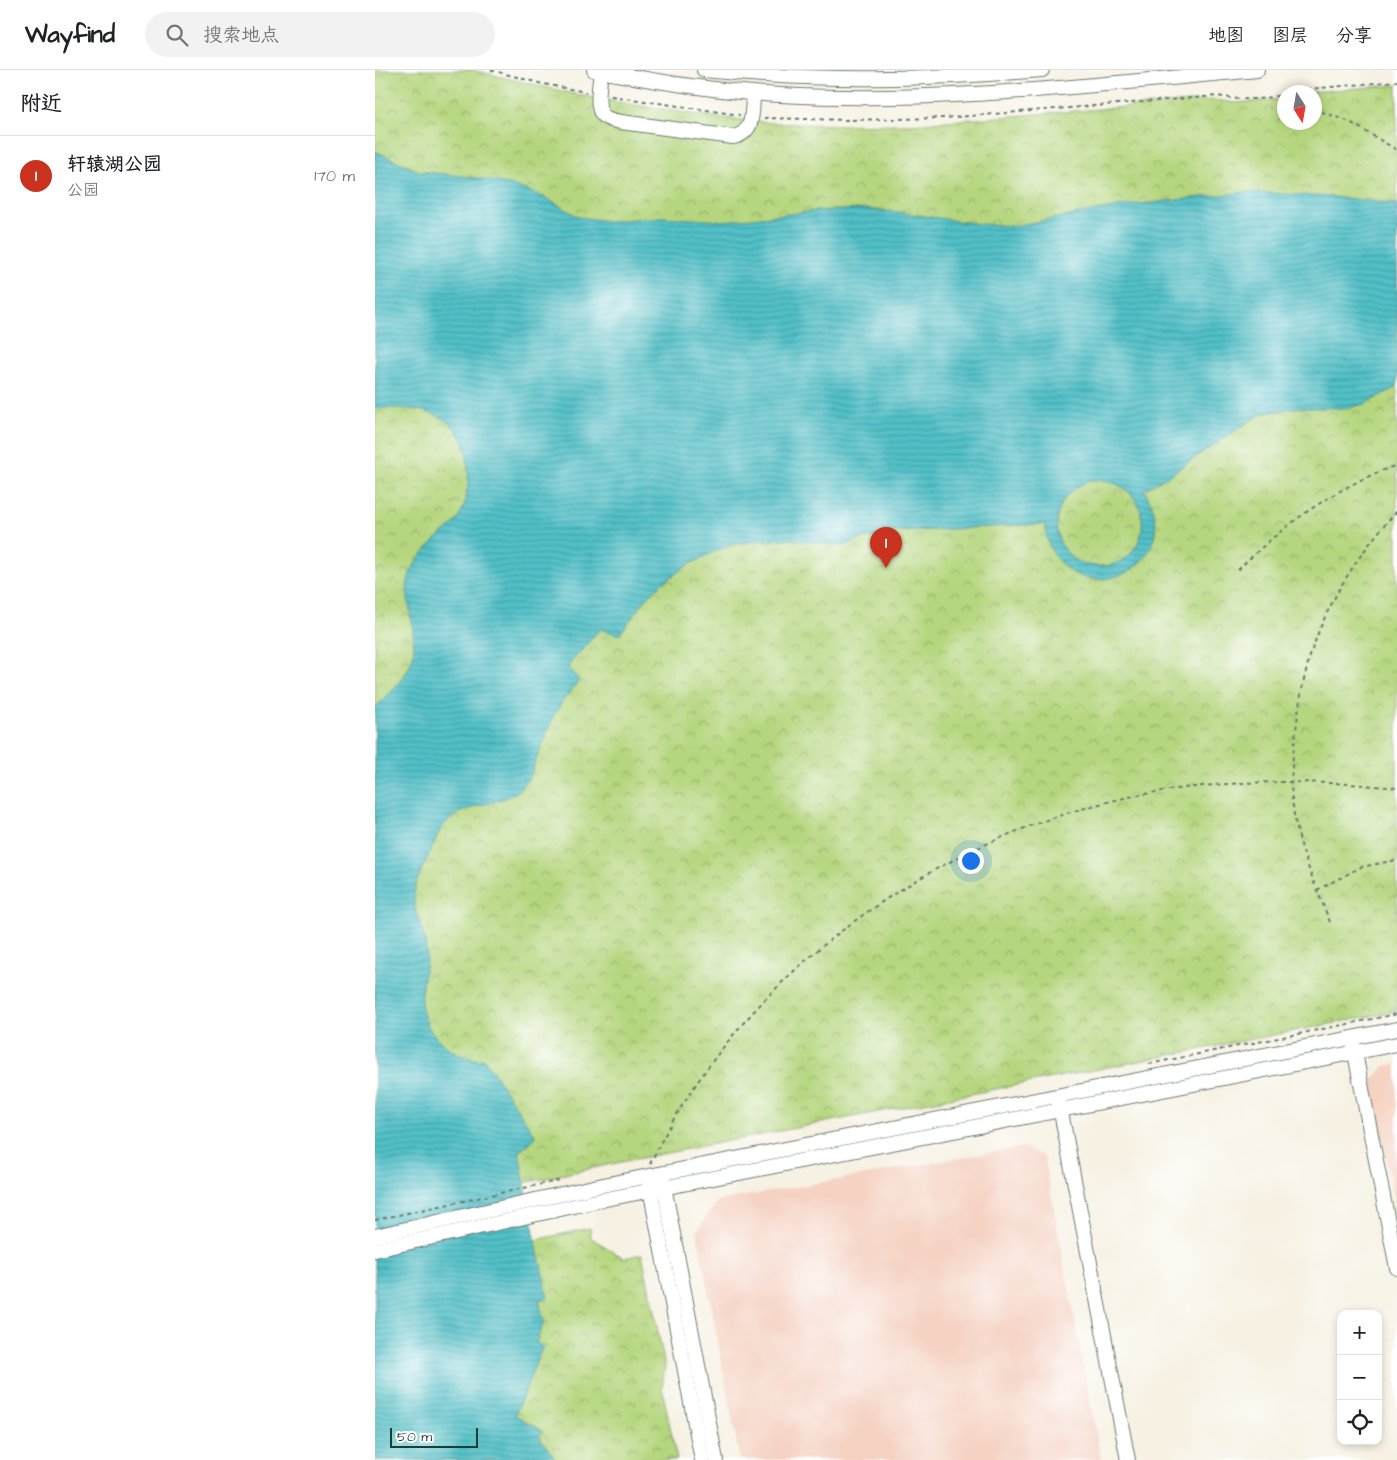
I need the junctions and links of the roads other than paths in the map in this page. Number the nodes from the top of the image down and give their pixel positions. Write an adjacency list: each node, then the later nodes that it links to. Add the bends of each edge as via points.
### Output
1 (704, 70): 2 (street, via 783,77 881,79)
2 (1042, 70)
3 (1257, 70): 5 (street, via 929,96 821,97)
4 (597, 71): 5 (street); 5 (street, via 600,110 604,117 621,122 741,136 747,130 751,117)
5 (753, 93)
6 (1397, 1029): 8 (street)
7 (1397, 1044): 8 (street)
8 (1353, 1045): 9 (street); 14 (street)
9 (1059, 1103): 10 (street); 17 (street)
10 (654, 1181): 11 (street); 15 (street); 16 (street)
11 (560, 1202): 12 (street); 13 (street)
12 (375, 1236)
13 (375, 1250)
14 (1397, 1268)
15 (702, 1460)
16 (716, 1460)
17 (1128, 1460)

